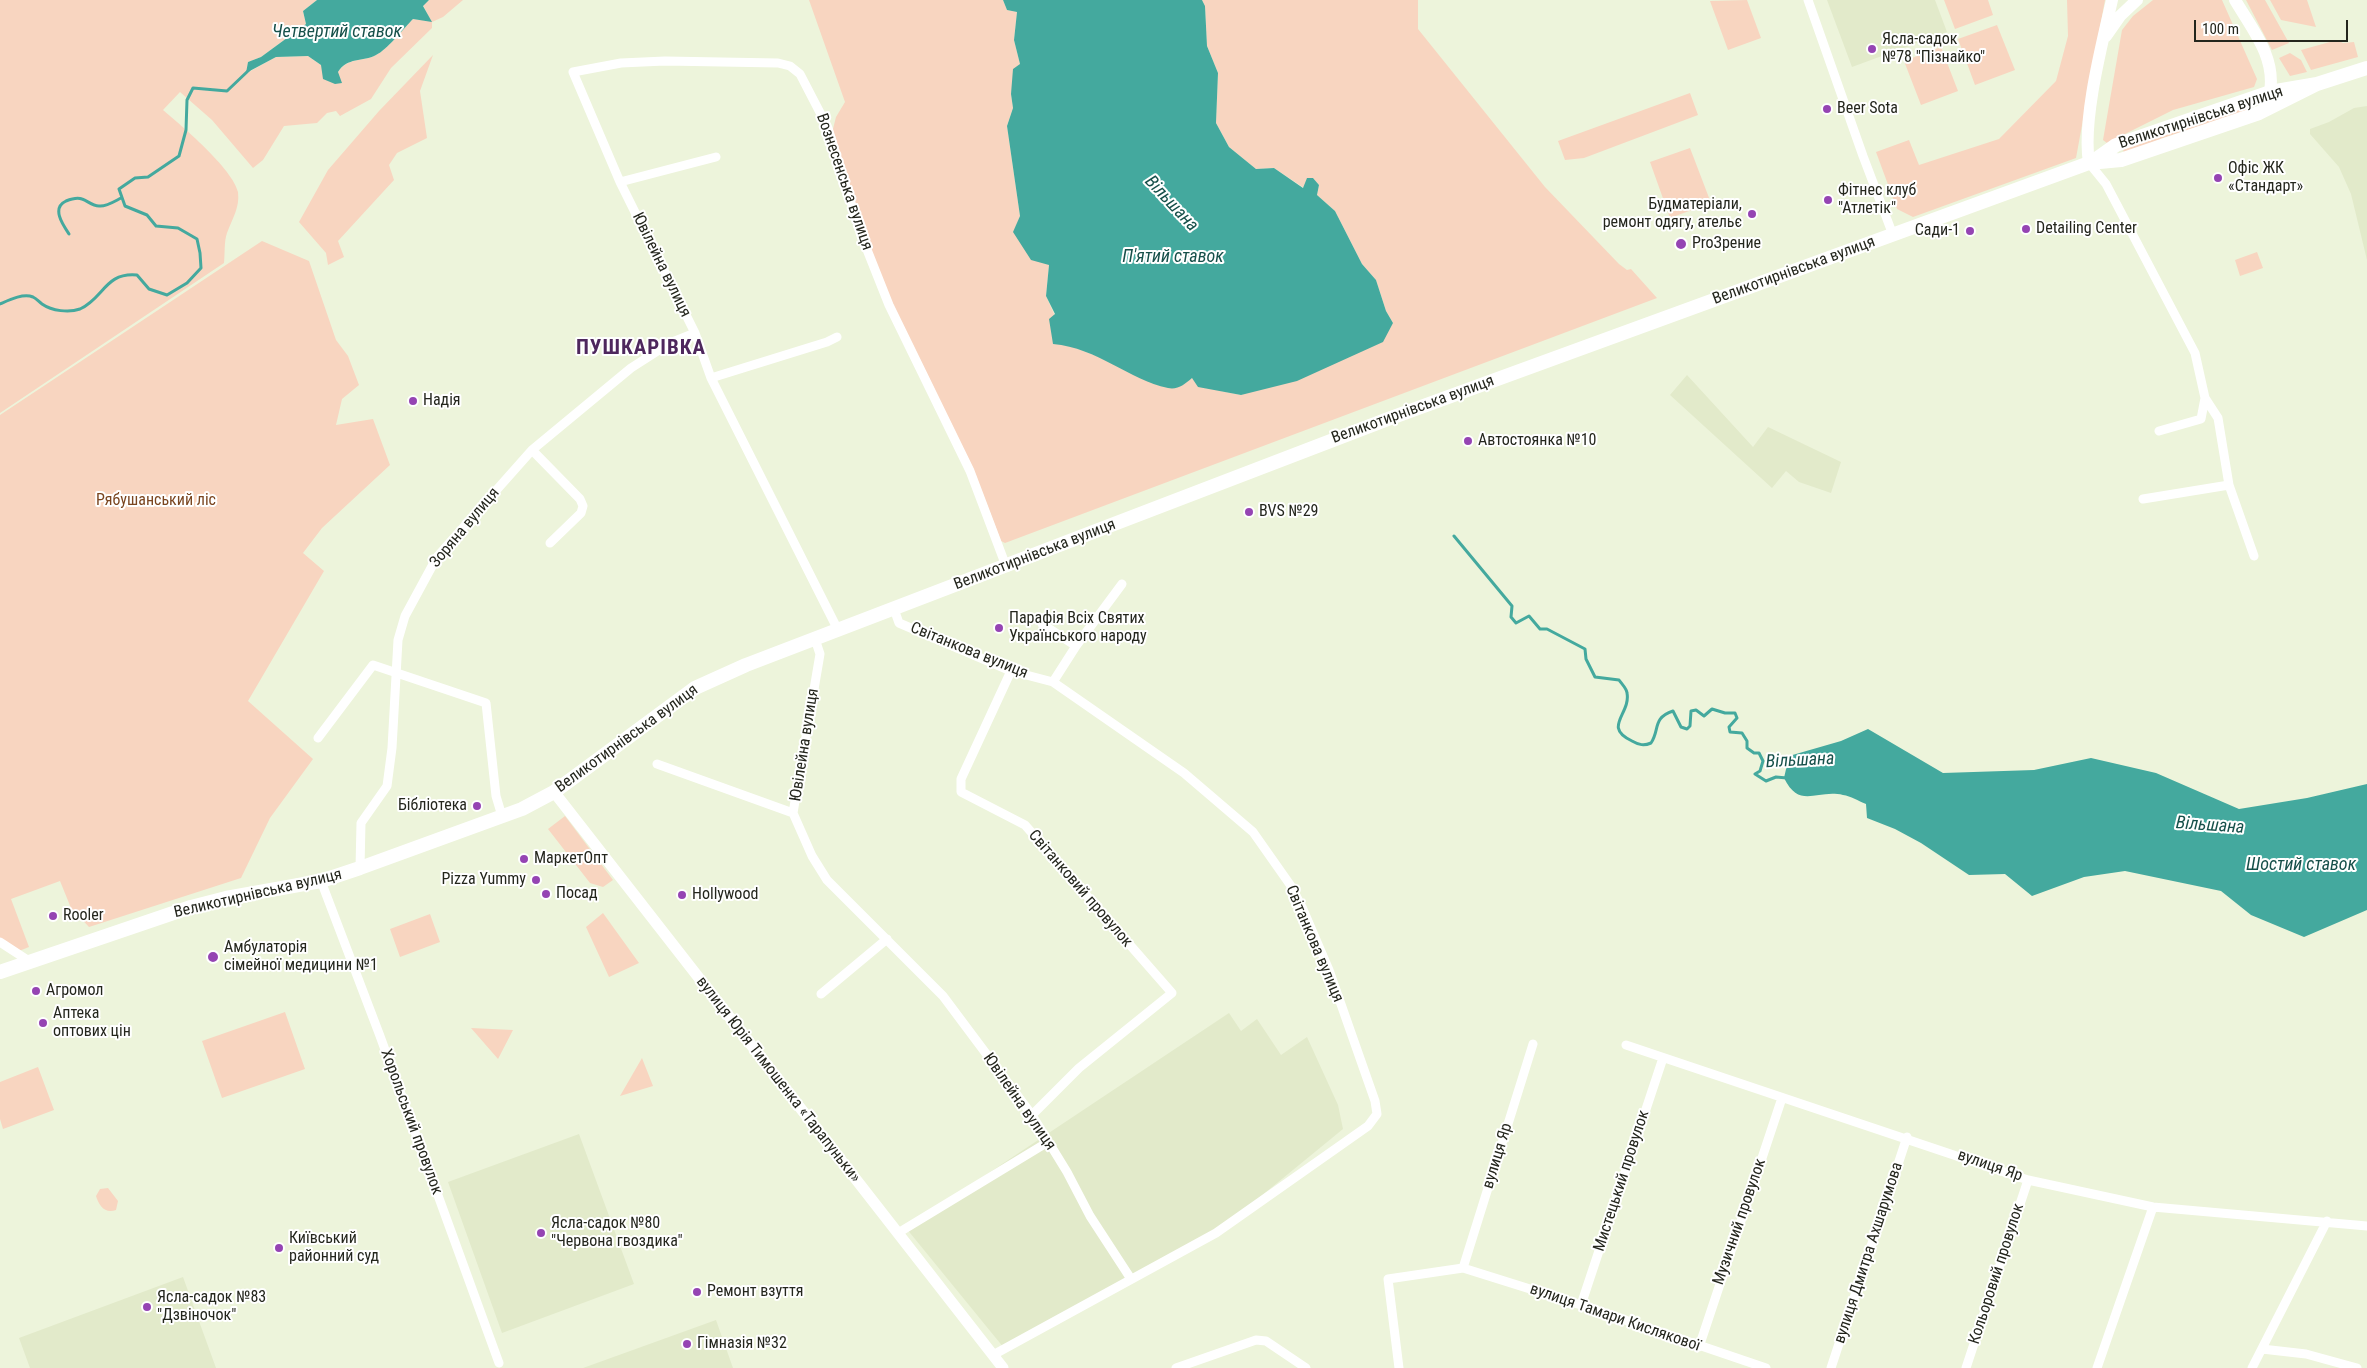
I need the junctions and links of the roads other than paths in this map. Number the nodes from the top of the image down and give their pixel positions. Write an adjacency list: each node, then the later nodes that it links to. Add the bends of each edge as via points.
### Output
1 (1808, 0): 13 (street)
2 (2112, 0): 5 (main road)
3 (2137, 0): 5 (main road, via 2120,16)
4 (2234, 0): 8 (main road, via 2268,58 2272,78)
5 (2103, 40): 11 (main road, via 2090,115)
6 (2367, 68): 7 (main road, Великотирнівська вулиця)
7 (2317, 84): 8 (main road, Великотирнівська вулиця); 9 (main road, Великотирнівська вулиця)
8 (2270, 92): 9 (main road); 11 (main road, Великотирнівська вулиця, via 2116,145)
9 (2266, 110): 11 (main road, Великотирнівська вулиця, via 2122,160)
10 (716, 157): 12 (street)
11 (2089, 164): 13 (main road, Великотирнівська вулиця); 17 (street, via 2106,184 2196,353)
12 (620, 182): 14 (street, Ювілейна вулиця); 24 (street, Вознесенська вулиця, via 573,72 621,63 665,61 778,63 790,66 800,74 828,128 860,232 889,305 970,470)
13 (1893, 235): 24 (main road, Великотирнівська вулиця, via 1388,419)
14 (695, 333): 16 (street, Ювілейна вулиця); 19 (street, Зоряна вулиця, via 670,343 631,368)
15 (836, 337): 16 (street)
16 (711, 378): 28 (street, Ювілейна вулиця)
17 (2205, 398): 18 (street, via 2202,419); 20 (street, via 2218,418)
18 (2159, 431)
19 (532, 450): 22 (street, via 580,498 582,506 582,512); 32 (street, Зоряна вулиця, via 437,557 405,616 398,640)
20 (2229, 485): 21 (street); 23 (street)
21 (2143, 499)
22 (550, 543)
23 (2254, 556)
24 (1006, 566): 26 (main road, Великотирнівська вулиця)
25 (1122, 584): 30 (street)
26 (894, 609): 28 (main road, Великотирнівська вулиця); 31 (street, Світанкова вулиця, via 899,623)
27 (1042, 624): 30 (street)
28 (838, 630): 29 (main road, Великотирнівська вулиця)
29 (815, 639): 36 (main road, Великотирнівська вулиця, via 695,688); 37 (street, Ювілейна вулиця, via 820,654)
30 (1076, 646): 33 (street)
31 (1012, 671): 33 (street, Світанкова вулиця); 50 (street, Світанковий провулок, via 961,779 961,792 1025,826 1172,994 1079,1068)
32 (397, 672): 34 (street, via 373,665); 38 (street, via 486,704 496,796); 39 (street, Зоряна вулиця, via 387,786 361,822)
33 (1053, 682): 59 (street, Світанкова вулиця, via 1184,773 1253,832 1302,907 1329,970 1377,1114 1368,1126 1216,1233)
34 (318, 738)
35 (657, 764): 37 (street)
36 (554, 792): 38 (main road, Великотирнівська вулиця); 57 (street, вулиця Юрія Тимошенка «Тарапуньки»)
37 (793, 814): 41 (street, Ювілейна вулиця, via 822,872)
38 (502, 816): 39 (main road, Великотирнівська вулиця)
39 (360, 868): 40 (main road, Великотирнівська вулиця)
40 (321, 881): 43 (main road, Великотирнівська вулиця, via 191,907); 64 (street, Хорольський провулок)
41 (887, 939): 45 (street); 50 (street, Ювілейна вулиця, via 943,996)
42 (0, 942): 43 (street)
43 (29, 961): 44 (main road, Великотирнівська вулиця)
44 (0, 972)
45 (821, 994)
46 (1533, 1044): 58 (street, вулиця Яр)
47 (1626, 1045): 48 (street, вулиця Яр)
48 (1663, 1058): 49 (street, вулиця Яр); 60 (street, Мистецький провулок)
49 (1782, 1098): 51 (street, вулиця Яр); 61 (street, Музичний провулок)
50 (1032, 1115): 52 (street, Ювілейна вулиця)
51 (1907, 1137): 53 (street, вулиця Яр); 70 (street, вулиця Дмитра Ахшарумова)
52 (1048, 1142): 57 (street); 59 (street, Ювілейна вулиця)
53 (2028, 1180): 54 (street, вулиця Яр); 71 (street, Кольоровий провулок)
54 (2153, 1207): 55 (street, вулиця Яр); 72 (street)
55 (2327, 1221): 56 (street, вулиця Яр); 62 (street)
56 (2367, 1226)
57 (898, 1233): 63 (street, вулиця Юрія Тимошенка «Тарапуньки»)
58 (1463, 1268): 60 (street, вулиця Тамари Кислякової); 68 (street, via 1388,1279)
59 (1131, 1279): 63 (street)
60 (1581, 1305): 61 (street, вулиця Тамари Кислякової)
61 (1699, 1347): 69 (street, вулиця Тамари Кислякової)
62 (2262, 1349): 73 (street); 74 (street, via 2306,1354)
63 (993, 1355): 65 (street, вулиця Юрія Тимошенка «Тарапуньки»)
64 (499, 1363)
65 (1003, 1368)
66 (1176, 1368): 67 (street, via 1256,1340 1266,1342)
67 (1306, 1368)
68 (1398, 1368)
69 (1766, 1368)
70 (1831, 1368)
71 (1966, 1368)
72 (2097, 1368)
73 (2252, 1368)
74 (2357, 1368)

